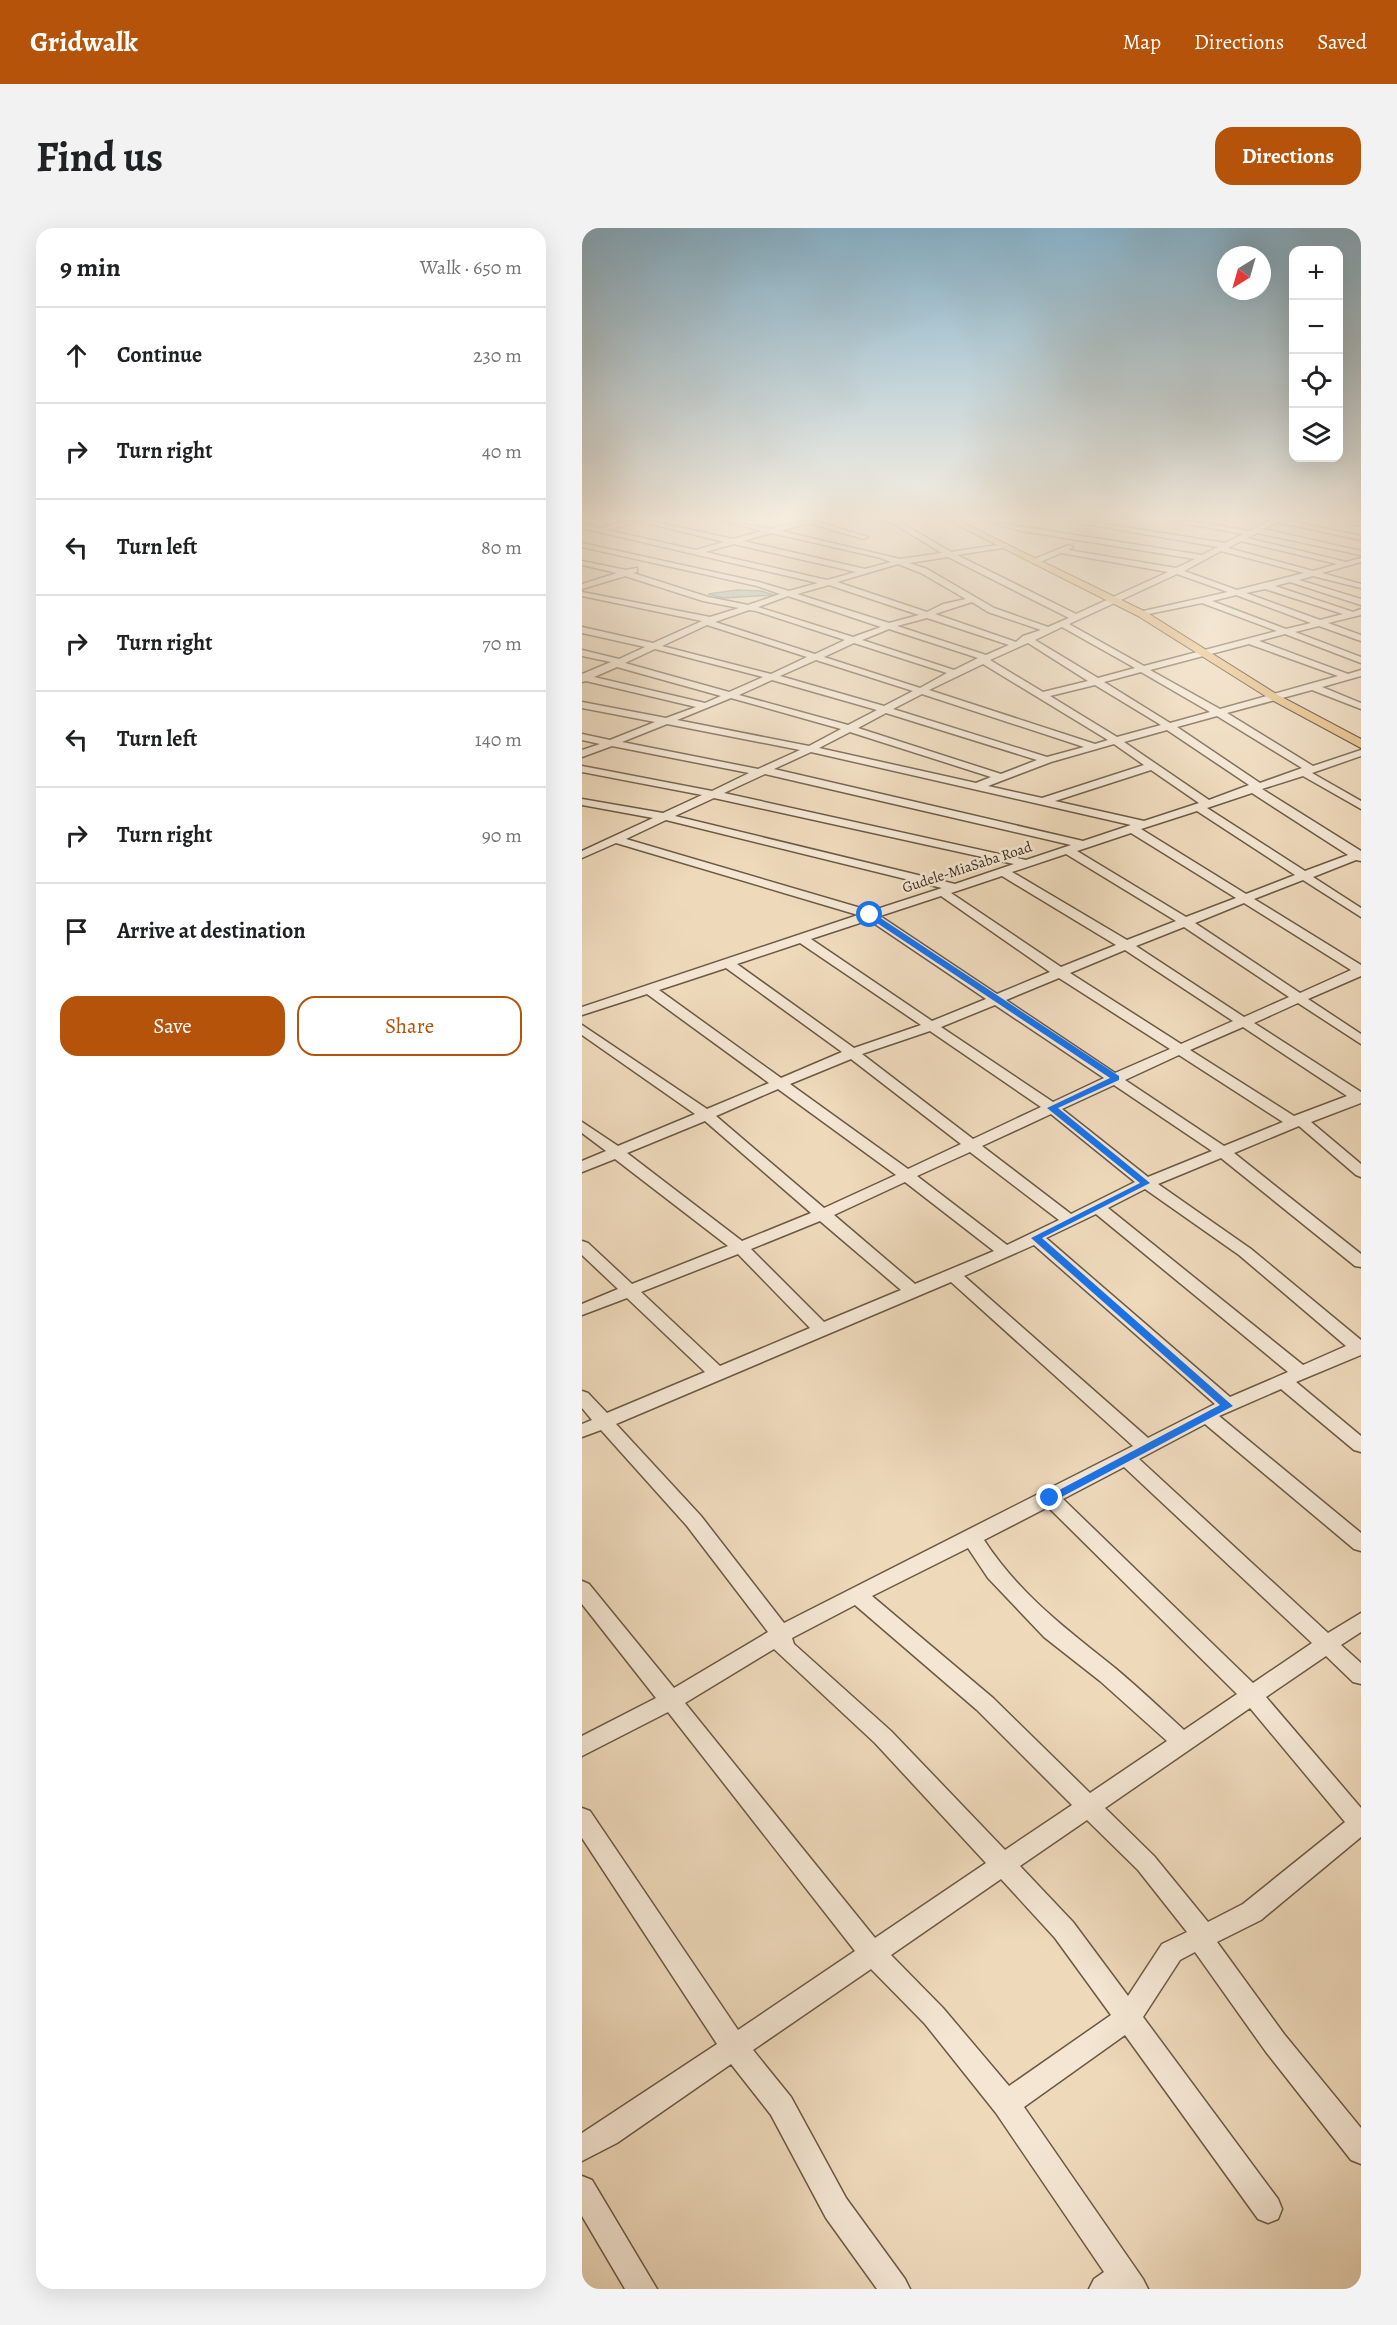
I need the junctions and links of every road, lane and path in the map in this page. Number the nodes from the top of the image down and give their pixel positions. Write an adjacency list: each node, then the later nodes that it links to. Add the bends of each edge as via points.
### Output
1 (691, 617): 13 (street)
2 (720, 617): 13 (street)
3 (780, 617): 22 (street)
4 (863, 617): 16 (street)
5 (916, 617): 16 (street)
6 (940, 617): 24 (street)
7 (1011, 617): 17 (street)
8 (1074, 617): 14 (street)
9 (1147, 617): 27 (main road)
10 (1248, 617): 19 (street)
11 (1303, 617): 15 (street)
12 (1345, 617): 15 (street)
13 (709, 621): 25 (street); 28 (street)
14 (1061, 623): 17 (street); 32 (street)
15 (1320, 623): 19 (street); 21 (street)
16 (892, 626): 22 (street); 29 (street)
17 (1046, 629): 20 (street)
18 (582, 630): 25 (street)
19 (1286, 631): 23 (street); 30 (street)
20 (1026, 638): 24 (street); 39 (street)
21 (1361, 638)
22 (853, 640): 28 (street); 33 (street)
23 (1249, 641): 27 (street); 36 (street)
24 (1015, 644): 29 (street)
25 (656, 645): 31 (street); 35 (street)
26 (582, 653): 31 (street)
27 (1206, 653): 32 (street); 44 (main road)
28 (817, 657): 35 (street); 41 (street)
29 (984, 658): 33 (street); 43 (street)
30 (1361, 660)
31 (619, 663): 37 (street); 42 (street)
32 (1146, 669): 39 (street); 49 (street)
33 (955, 673): 41 (street)
34 (1361, 673): 36 (street)
35 (773, 677): 42 (street); 48 (street)
36 (1350, 677): 38 (street); 40 (street)
37 (584, 678): 46 (street)
38 (1361, 681)
39 (1096, 682): 43 (street); 51 (street)
40 (1314, 687): 44 (street); 47 (street)
41 (919, 691): 48 (street); 57 (street)
42 (730, 695): 46 (street); 52 (street)
43 (1044, 695): 54 (street)
44 (1274, 697): 49 (street); 56 (main road)
45 (582, 705): 50 (street)
46 (706, 706): 50 (street)
47 (1361, 706)
48 (883, 710): 52 (street); 61 (street)
49 (1218, 712): 51 (street); 64 (street)
50 (661, 723): 55 (street); 58 (street)
51 (1167, 725): 54 (street); 68 (street)
52 (848, 728): 58 (street); 66 (street)
53 (582, 737): 55 (street)
54 (1116, 741): 57 (street); 62 (street)
55 (611, 742): 60 (street); 65 (street)
56 (1361, 744)
57 (1095, 747): 61 (street)
58 (810, 749): 65 (street); 67 (street)
59 (1361, 753): 64 (street, Gudele-MiaSaba Road)
60 (582, 754)
61 (1047, 760): 66 (street)
62 (1151, 766): 71 (street); 72 (street)
63 (582, 769): 69 (street)
64 (1307, 770): 68 (street, Gudele-MiaSaba Road); 73 (street)
65 (761, 771): 69 (street); 79 (street)
66 (1000, 777): 67 (street)
67 (978, 786): 71 (street)
68 (1255, 787): 72 (street, Gudele-MiaSaba Road); 83 (street)
69 (713, 794): 74 (street); 84 (street)
70 (582, 801): 74 (street)
71 (1045, 801): 75 (street)
72 (1202, 805): 75 (street, Gudele-MiaSaba Road); 86 (street)
73 (1361, 806)
74 (662, 816): 77 (street); 87 (street)
75 (1144, 825): 76 (street, Gudele-MiaSaba Road)
76 (1131, 828): 79 (street, Gudele-MiaSaba Road); 89 (street)
77 (614, 839): 80 (street); 91 (street)
78 (582, 841): 80 (street)
79 (1082, 845): 81 (street, Gudele-MiaSaba Road)
80 (601, 846): 82 (street)
81 (1067, 850): 84 (street, Gudele-MiaSaba Road); 92 (street)
82 (582, 855)
83 (1360, 856): 86 (street)
84 (1025, 864): 85 (street, Gudele-MiaSaba Road)
85 (1002, 871): 87 (street, Gudele-MiaSaba Road); 94 (street)
86 (1303, 877): 89 (street); 90 (street)
87 (955, 887): 88 (street, Gudele-MiaSaba Road)
88 (941, 891): 91 (street, Gudele-MiaSaba Road); 97 (street)
89 (1249, 899): 92 (street); 96 (street)
90 (1361, 913)
91 (870, 915): 93 (street, Gudele-MiaSaba Road); 100 (street)
92 (1187, 923): 94 (street); 99 (street)
93 (801, 938): 95 (street, Gudele-MiaSaba Road); 103 (street)
94 (1126, 945): 97 (street); 102 (street)
95 (728, 963): 98 (street, Gudele-MiaSaba Road); 107 (street)
96 (1361, 971): 99 (street)
97 (1059, 972): 100 (street); 106 (street)
98 (650, 990): 101 (street, Gudele-MiaSaba Road); 109 (street)
99 (1299, 998): 102 (street); 105 (street)
100 (996, 1000): 103 (street); 108 (street)
101 (582, 1011)
102 (1245, 1021): 106 (street); 110 (street)
103 (932, 1026): 107 (street); 111 (street)
104 (582, 1029): 112 (street)
105 (1361, 1040)
106 (1180, 1049): 108 (street); 113 (street)
107 (852, 1053): 109 (street); 115 (street)
108 (1116, 1078): 111 (street); 116 (street)
109 (781, 1083): 112 (street); 120 (street)
110 (1360, 1097): 113 (street)
111 (1052, 1108): 115 (street); 121 (street)
112 (708, 1116): 117 (street); 123 (street)
113 (1296, 1120): 116 (street); 119 (street)
114 (582, 1126): 117 (street)
115 (972, 1144): 120 (street); 124 (street)
116 (1222, 1151): 121 (street); 129 (street)
117 (615, 1153): 118 (street); 127 (street)
118 (582, 1167)
119 (1361, 1172)
120 (906, 1175): 123 (street); 128 (street)
121 (1146, 1183): 122 (street); 135 (street, via 1245,1252)
122 (1098, 1207): 124 (street); 137 (street)
123 (823, 1214): 127 (street); 131 (street)
124 (1070, 1221): 125 (street)
125 (1036, 1238): 128 (street); 140 (street)
126 (582, 1246): 132 (street)
127 (740, 1247): 132 (street); 134 (street)
128 (1006, 1252): 130 (street)
129 (1361, 1262)
130 (952, 1274): 131 (street); 145 (street)
131 (912, 1291): 134 (street)
132 (628, 1292): 133 (street); 136 (street)
133 (582, 1310)
134 (820, 1329): 136 (street)
135 (1360, 1348): 137 (street)
136 (717, 1373): 142 (street)
137 (1301, 1373): 138 (street)
138 (1283, 1381): 140 (street); 144 (street)
139 (582, 1396): 142 (street)
140 (1227, 1406): 141 (street)
141 (1206, 1415): 145 (street); 149 (street)
142 (604, 1421): 143 (street); 153 (street, via 693,1521)
143 (582, 1431)
144 (1361, 1446)
145 (1146, 1447): 146 (street)
146 (1126, 1458): 147 (street); 154 (street)
147 (1050, 1498): 148 (street); 156 (street)
148 (972, 1537): 151 (street); 158 (street, via 995,1573 1051,1631)
149 (1361, 1544)
150 (582, 1589): 157 (street)
151 (857, 1595): 153 (street); 160 (street, via 985,1704)
152 (1361, 1621): 154 (street)
153 (781, 1634): 157 (street); 163 (street, via 784,1648 883,1737)
154 (1328, 1643): 155 (street); 156 (street)
155 (1361, 1676)
156 (1252, 1695): 158 (street); 162 (street)
157 (672, 1700): 159 (street); 165 (street)
158 (1183, 1742): 160 (street)
159 (582, 1747)
160 (1088, 1807): 163 (street); 164 (street, via 1146,1863)
161 (582, 1818): 167 (street)
162 (1360, 1824): 164 (street, via 1252,1912)
163 (1002, 1866): 165 (street); 166 (street, via 1064,1930)
164 (1202, 1936): 166 (street, via 1171,1952); 170 (street, via 1275,2043)
165 (873, 1954): 167 (street); 168 (street, via 934,2016)
166 (1128, 2018): 168 (street); 172 (street)
167 (736, 2047): 169 (street); 175 (street, via 781,2106 836,2208)
168 (1006, 2104): 173 (street)
169 (582, 2148)
170 (1361, 2150)
171 (582, 2190): 174 (street)
172 (1268, 2209)
173 (1120, 2285)
174 (642, 2289)
175 (895, 2289)

